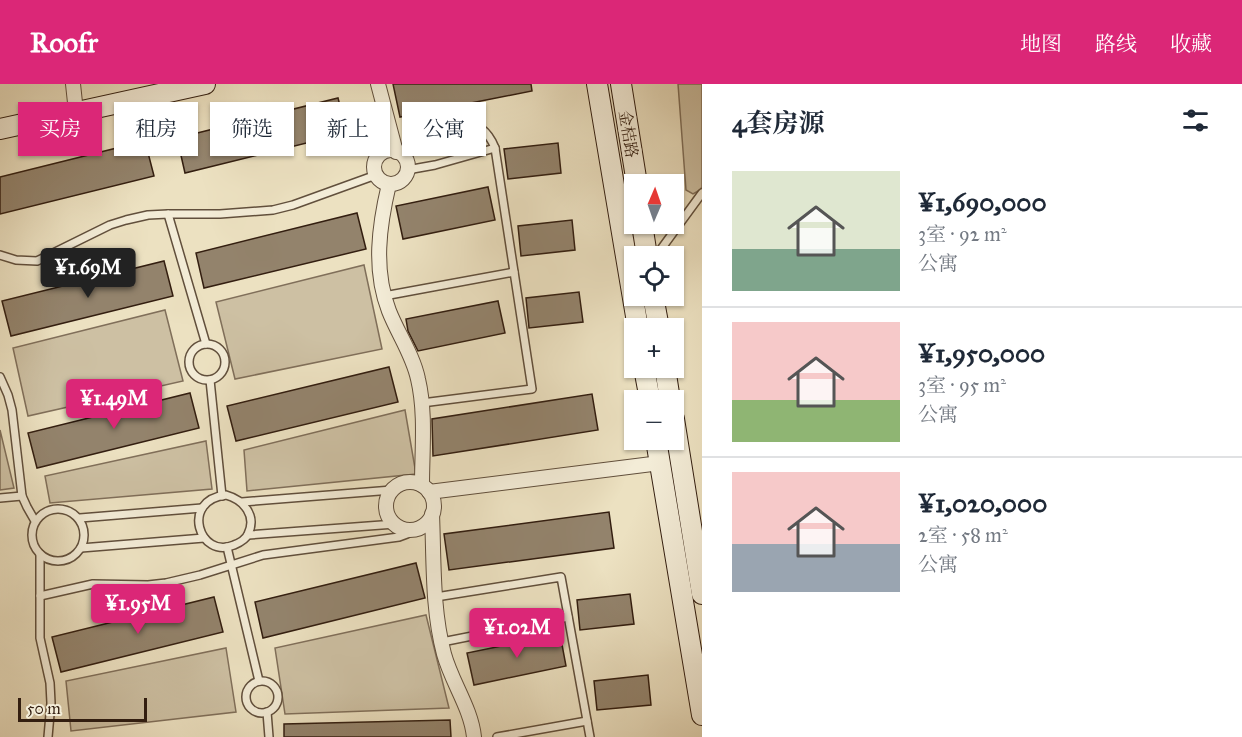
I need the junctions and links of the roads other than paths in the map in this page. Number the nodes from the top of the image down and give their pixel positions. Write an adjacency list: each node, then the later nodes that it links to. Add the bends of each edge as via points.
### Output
1 (73, 84): 6 (street)
2 (205, 84): 7 (main road)
3 (378, 84): 11 (street)
4 (597, 84): 21 (main road)
5 (621, 84): 12 (main road, 金桔路)
6 (75, 102)
7 (102, 106)
8 (18, 125): 9 (main road)
9 (0, 129)
10 (495, 148): 11 (lane, via 435,165); 11 (lane, via 483,129 459,122 447,124 420,141); 19 (lane)
11 (403, 160): 13 (street, via 386,151 377,157); 14 (street, via 406,175 398,183)
12 (635, 174)
13 (376, 175): 14 (street); 16 (lane, via 273,210)
14 (389, 184): 20 (street, via 378,267)
15 (702, 193): 17 (lane)
16 (168, 214): 18 (lane, via 110,225 38,261); 22 (lane)
17 (663, 246)
18 (0, 255)
19 (514, 272): 20 (lane); 25 (lane, via 532,389)
20 (384, 296): 25 (street, via 413,361)
21 (636, 318)
22 (206, 344): 24 (lane, via 218,348 224,358 220,374); 24 (lane, via 192,353 189,364 199,378)
23 (0, 377): 31 (lane, via 12,410)
24 (210, 380): 32 (lane)
25 (422, 403): 29 (street)
26 (658, 450): 28 (main road)
27 (679, 450): 47 (main road)
28 (660, 463): 29 (street); 54 (main road)
29 (425, 488): 30 (street, via 409,482); 36 (street, via 433,499)
30 (392, 490): 34 (lane); 39 (street, via 386,508)
31 (22, 496): 33 (lane); 38 (lane)
32 (222, 496): 34 (lane); 35 (lane)
33 (0, 498)
34 (242, 502): 41 (lane, via 250,517)
35 (202, 508): 37 (lane); 42 (lane, via 198,522)
36 (432, 514): 40 (street); 49 (street)
37 (80, 518): 38 (lane, via 57,508); 43 (lane, via 85,536)
38 (35, 521): 45 (lane, via 32,538)
39 (395, 524): 40 (street); 41 (lane)
40 (415, 530): 46 (lane, via 399,537 263,555)
41 (248, 535): 44 (lane)
42 (204, 537): 43 (lane); 44 (lane)
43 (81, 548): 45 (lane, via 64,561)
44 (227, 548): 46 (lane)
45 (40, 554): 48 (lane)
46 (231, 565): 48 (lane, via 166,583 93,584); 52 (lane)
47 (702, 594)
48 (40, 596): 56 (lane, via 40,638 50,683)
49 (436, 597): 50 (lane, via 561,577); 51 (street)
50 (568, 616): 51 (lane); 55 (lane)
51 (442, 642): 58 (street, via 448,668 469,712)
52 (259, 681): 53 (lane, via 270,683 277,690 276,706); 53 (lane, via 250,686 246,701 252,710)
53 (267, 712): 57 (lane)
54 (702, 715)
55 (587, 721): 59 (lane); 60 (lane)
56 (48, 737)
57 (269, 737)
58 (474, 737)
59 (497, 737)
60 (590, 737)

